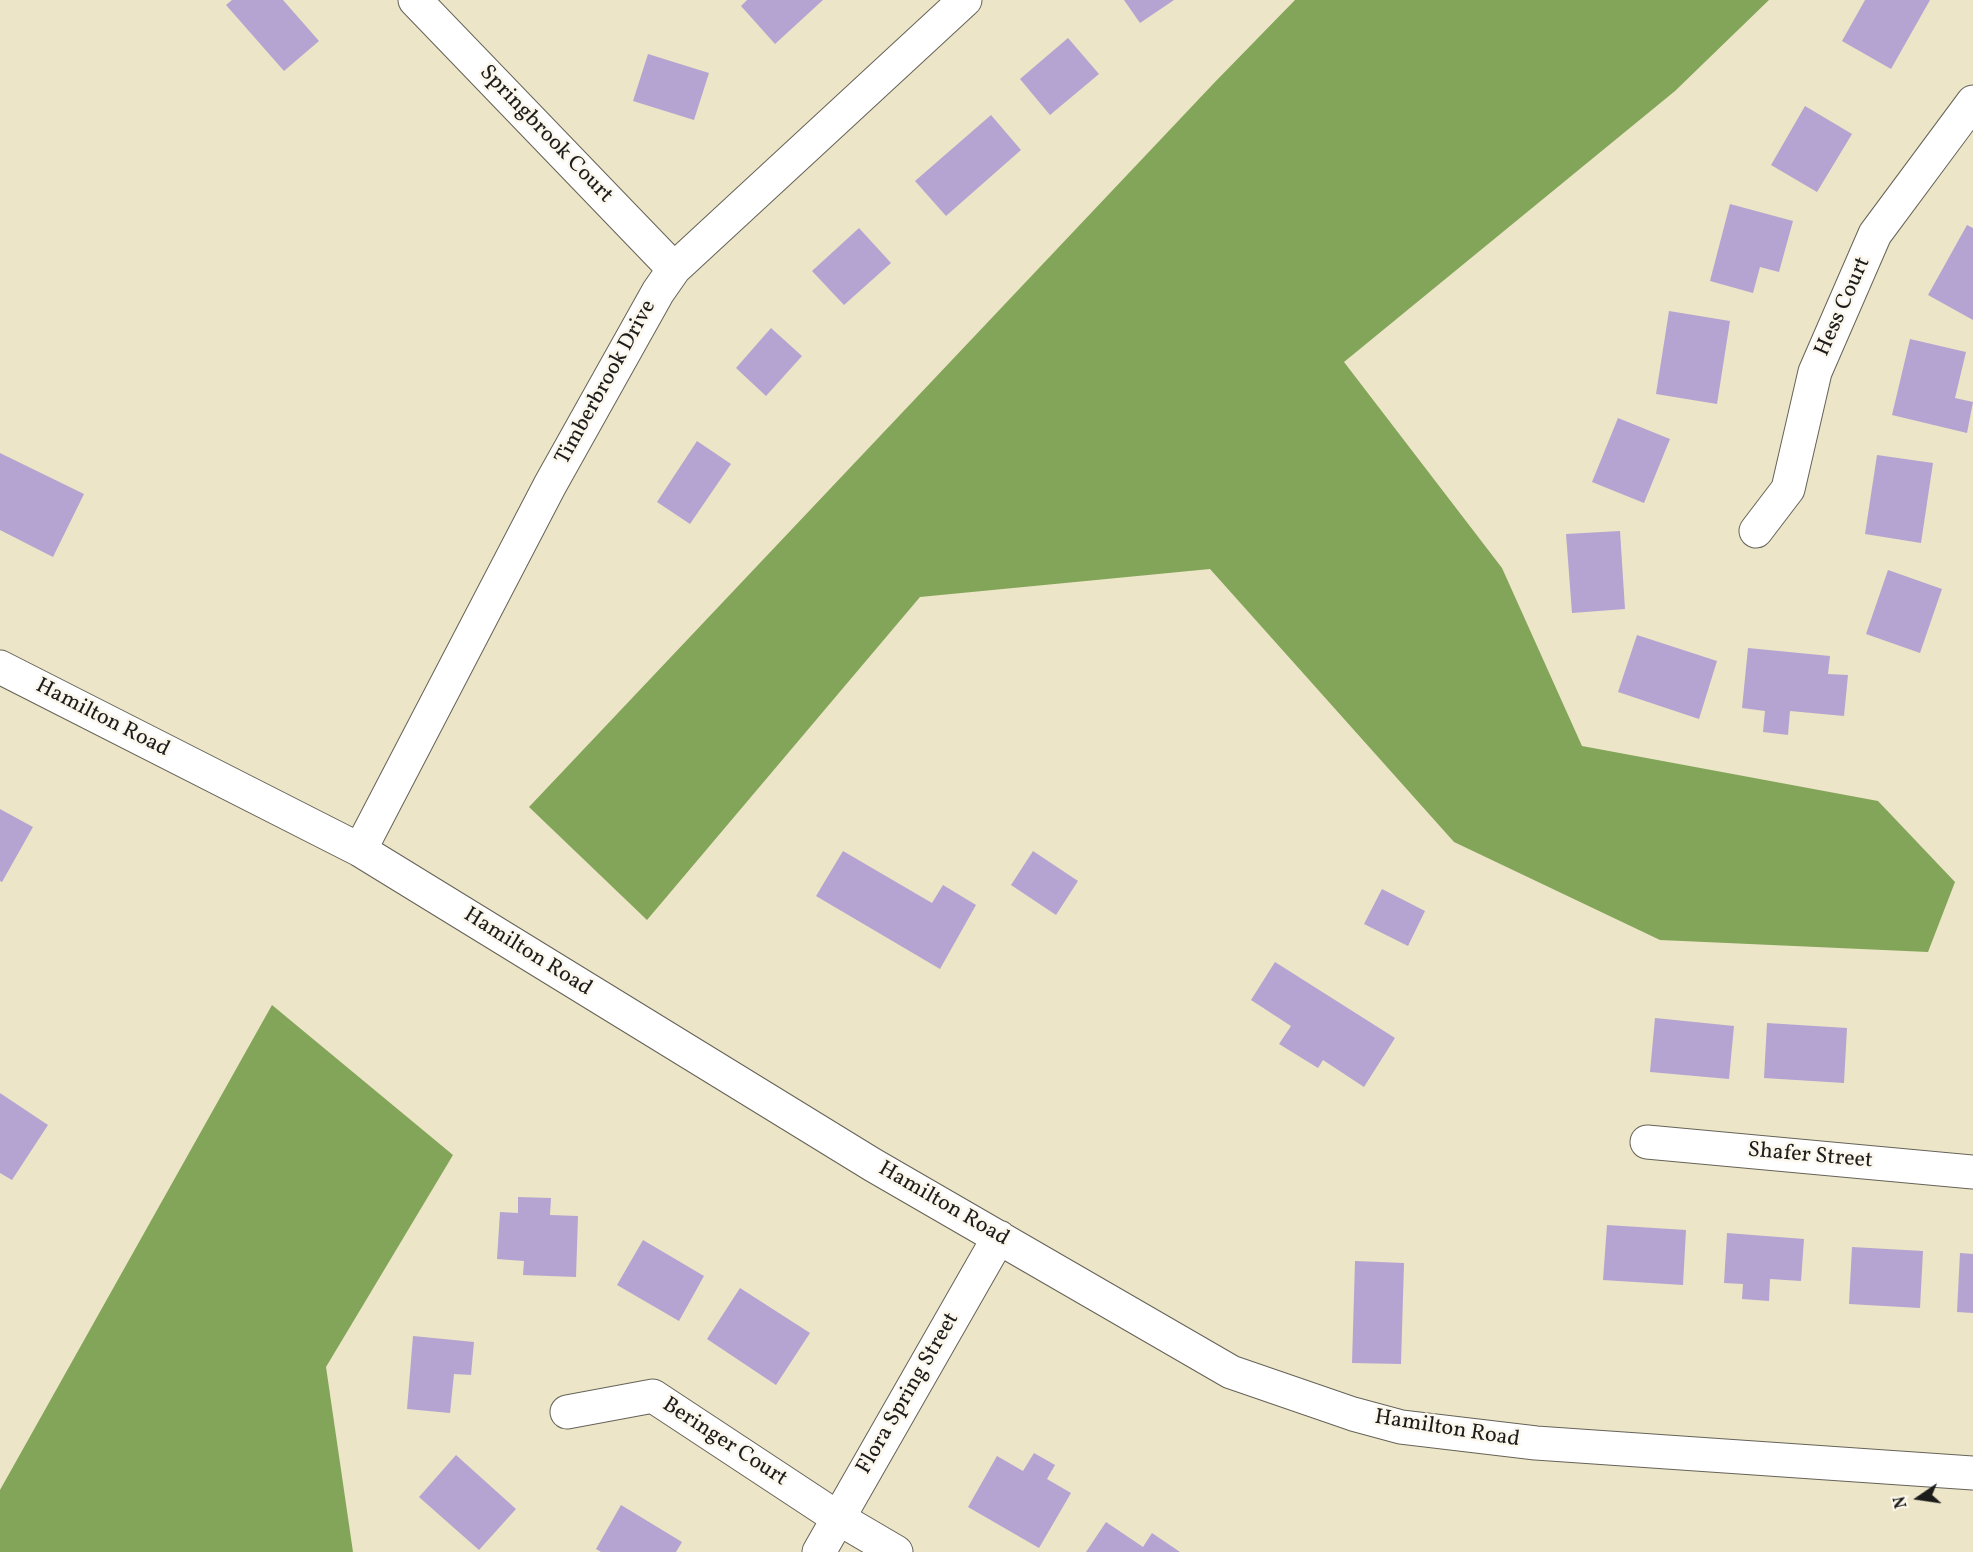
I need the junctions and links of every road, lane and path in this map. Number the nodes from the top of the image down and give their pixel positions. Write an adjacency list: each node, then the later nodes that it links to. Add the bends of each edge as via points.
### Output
1 (415, 0): 4 (street, Springbrook Court)
2 (965, 0): 4 (street, Timberbrook Drive)
3 (1970, 112): 5 (street, Hess Court, via 1875,234 1815,372 1788,489)
4 (674, 269): 7 (street, Timberbrook Drive, via 550,485)
5 (1756, 531)
6 (0, 667): 7 (street, Hamilton Road)
7 (360, 850): 10 (street, Hamilton Road, via 873,1165)
8 (1647, 1142): 9 (street, Shafer Street)
9 (1973, 1172)
10 (999, 1237): 12 (street, Hamilton Road, via 1231,1372 1401,1427 1536,1443); 13 (street, Flora Spring Street)
11 (567, 1412): 13 (street, Beringer Court, via 653,1396)
12 (1973, 1473)
13 (838, 1518): 14 (street, Flora Spring Street); 15 (street, Beringer Court)
14 (819, 1552)
15 (896, 1552)

